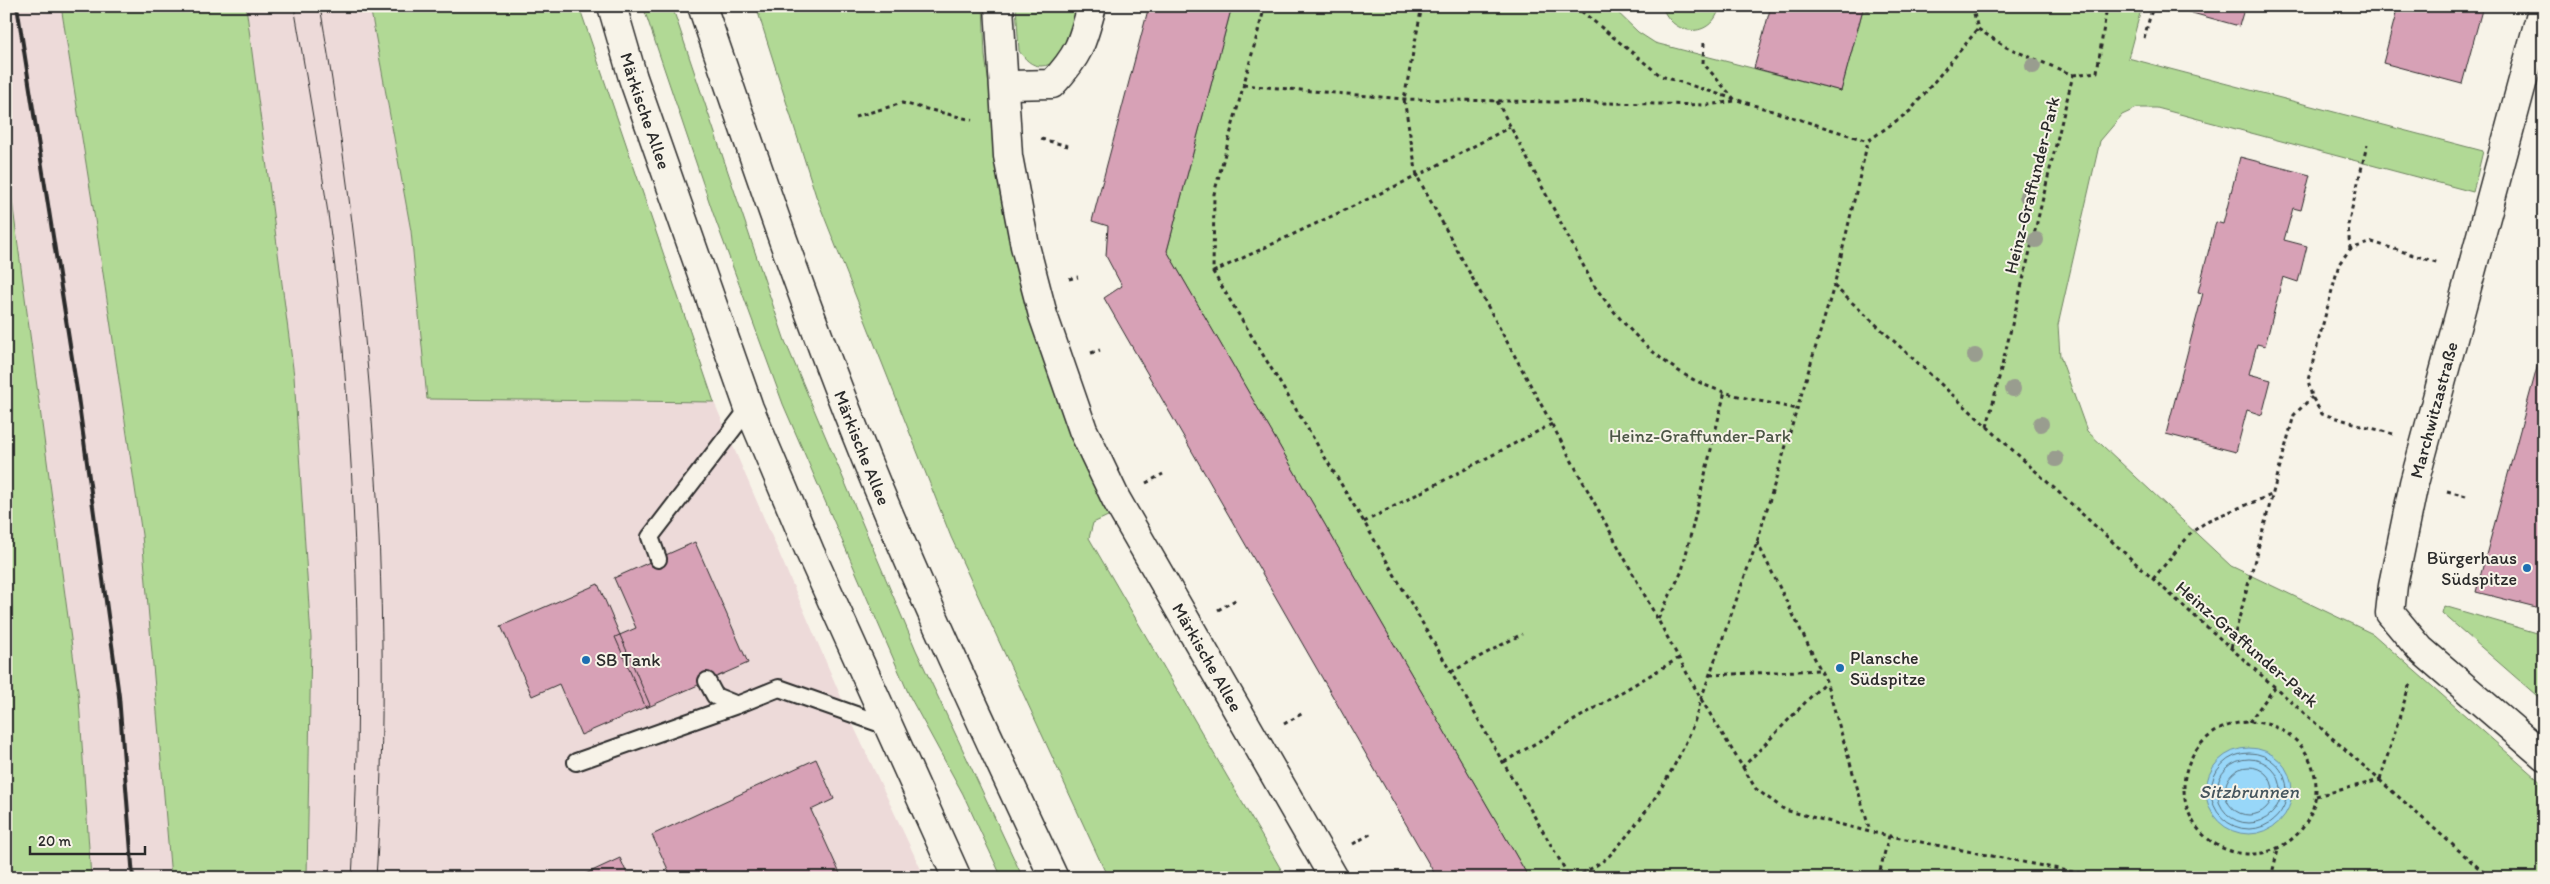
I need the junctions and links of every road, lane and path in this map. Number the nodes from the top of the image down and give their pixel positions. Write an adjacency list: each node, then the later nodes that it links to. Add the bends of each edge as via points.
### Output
1 (612, 6): 34 (street, Märkische Allee)
2 (702, 6): 69 (street, Märkische Allee, via 810,315 866,459 921,589)
3 (999, 6): 16 (street, Märkische Allee)
4 (1092, 6): 16 (street, via 1084,37 1072,62 1052,84)
5 (1265, 6): 17 (path)
6 (1422, 6): 18 (path)
7 (1575, 6): 20 (path, via 1661,76)
8 (1972, 6): 12 (path)
9 (2107, 6): 15 (path, via 2097,72)
10 (2152, 6): 13 (path)
11 (2543, 6): 30 (street, Marchwitzastraße)
12 (1978, 29): 15 (path, via 2006,47); 24 (path, via 1910,111)
13 (2144, 38)
14 (1704, 43): 20 (path, via 1703,63)
15 (2073, 74): 37 (path, Heinz-Graffunder-Park)
16 (1005, 85): 23 (street, Märkische Allee)
17 (1244, 85): 18 (path); 29 (path, via 1214,194)
18 (1404, 99): 19 (path); 27 (path)
19 (1497, 101): 20 (path, via 1708,105); 22 (path)
20 (1735, 101): 24 (path)
21 (855, 117): 23 (path, via 902,103)
22 (1510, 127): 27 (path); 32 (path, via 1593,284 1610,309 1638,338 1674,366 1704,384)
23 (1007, 129): 26 (path); 70 (street, Märkische Allee, via 1008,156 1025,246 1043,315 1083,430 1116,499)
24 (1868, 141): 31 (path)
25 (2367, 145): 28 (path, via 2348,225)
26 (1072, 147)
27 (1417, 176): 29 (path); 36 (path)
28 (2350, 249): 30 (path, via 2372,242); 33 (path, via 2339,264 2308,380)
29 (1213, 272): 40 (path)
30 (2471, 272): 38 (street, Marchwitzastraße)
31 (1834, 286): 35 (path); 37 (path, Heinz-Graffunder-Park)
32 (1725, 391): 35 (path); 44 (path, via 1682,571)
33 (2312, 397): 38 (path, via 2322,414); 39 (path, via 2294,414)
34 (749, 408): 42 (lane, via 650,537); 58 (street, Märkische Allee)
35 (1797, 409): 41 (path)
36 (1552, 424): 40 (path); 44 (path)
37 (1987, 427): 43 (path, Heinz-Graffunder-Park)
38 (2425, 443): 47 (street, Marchwitzastraße, via 2393,585 2390,613)
39 (2271, 495): 43 (path, via 2209,520 2192,532); 46 (path)
40 (1364, 522): 50 (path)
41 (1757, 542): 49 (path); 51 (path)
42 (658, 559)
43 (2153, 579): 46 (path, Heinz-Graffunder-Park)
44 (1658, 619): 48 (path)
45 (1522, 634): 50 (path)
46 (2230, 648): 54 (path, Heinz-Graffunder-Park)
47 (2420, 649): 59 (street, Marchwitzastraße); 63 (path)
48 (1679, 658): 55 (path); 61 (path)
49 (1820, 670): 51 (path); 53 (path)
50 (1451, 672): 61 (path)
51 (1710, 675): 55 (path)
52 (708, 681): 56 (lane, via 716,696)
53 (1826, 681): 62 (path); 65 (path)
54 (2275, 687): 57 (path); 63 (path, Heinz-Graffunder-Park)
55 (1701, 699): 62 (path); 72 (path, via 1697,718 1663,787 1609,856)
56 (736, 705): 58 (lane, via 779,688); 60 (lane)
57 (2249, 722): 64 (path, via 2272,726 2291,736 2306,753 2315,774); 67 (path, via 2228,726 2208,737 2188,767 2184,794 2193,821 2201,833 2218,846 2237,853 2258,854)
58 (887, 726): 68 (street, Märkische Allee)
59 (2544, 756)
60 (576, 762)
61 (1504, 762): 71 (path)
62 (1742, 768): 65 (path, via 1756,789 1785,810)
63 (2380, 780): 64 (path); 76 (path, Heinz-Graffunder-Park)
64 (2316, 796): 67 (path, via 2310,818 2297,835)
65 (1870, 832): 66 (path)
66 (1889, 836): 73 (path); 74 (path)
67 (2278, 848): 75 (path)
68 (957, 878)
69 (1054, 878)
70 (1334, 878)
71 (1570, 878)
72 (1575, 878)
73 (1878, 878)
74 (2104, 878)
75 (2272, 878)
76 (2490, 878)

